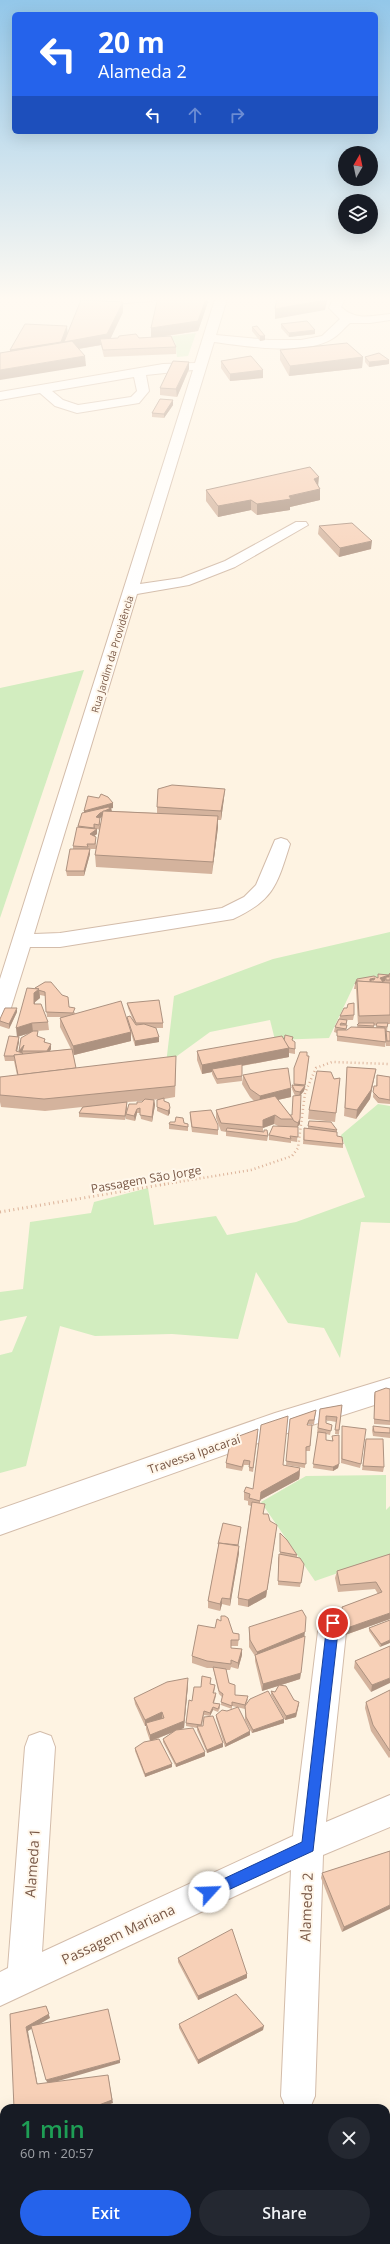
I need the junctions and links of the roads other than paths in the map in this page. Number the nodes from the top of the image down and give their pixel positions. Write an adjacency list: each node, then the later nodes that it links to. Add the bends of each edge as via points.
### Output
1 (56, 401): 2 (street, via 77,409)
2 (130, 401)
3 (190, 401): 5 (street, Rua Jardim da Providência)
4 (301, 525): 5 (street, via 230,564 184,582)
5 (132, 590): 7 (street, Rua Jardim da Providência)
6 (281, 844): 7 (street, via 264,890 248,905 226,914 60,940)
7 (23, 941): 8 (street, Rua Jardim da Providência)
8 (0, 1012)
9 (390, 1389): 10 (street, Travessa Ipacaraí, via 275,1425)
10 (0, 1522)
11 (333, 1623): 14 (street, Alameda 2)
12 (40, 1747): 15 (street, Alameda 1)
13 (390, 1811): 14 (street, Passagem Mariana)
14 (308, 1846): 15 (street, Passagem Mariana); 16 (street, Alameda 2)
15 (12, 1984)
16 (298, 2096)

